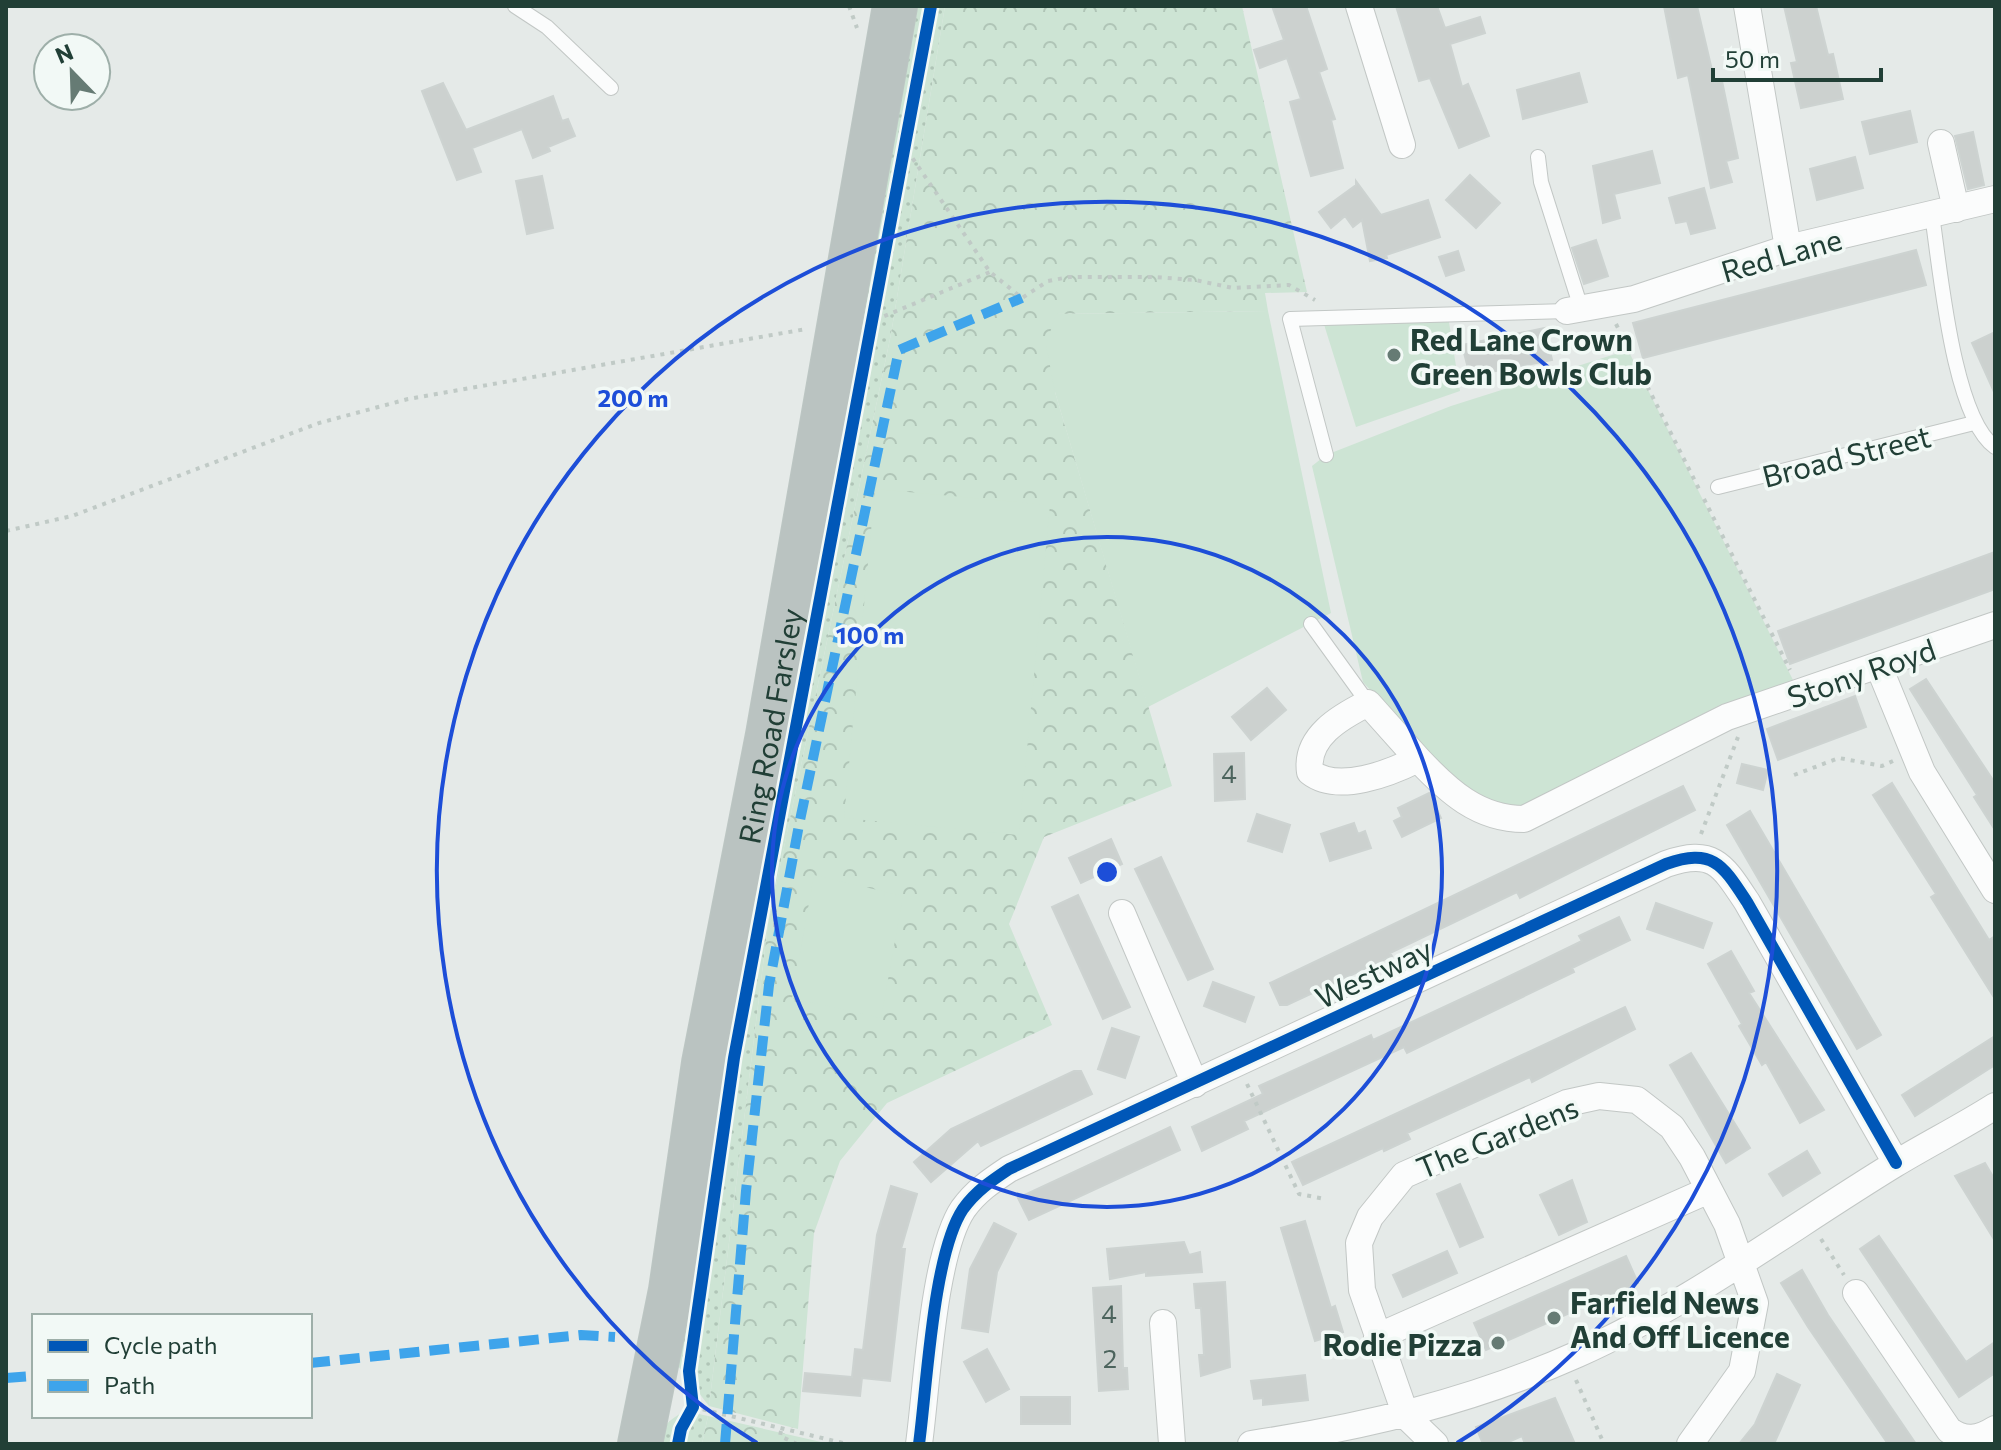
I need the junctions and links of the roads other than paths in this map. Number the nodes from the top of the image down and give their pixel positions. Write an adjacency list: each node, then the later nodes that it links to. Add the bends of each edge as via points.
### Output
1 (515, 6): 5 (lane, via 547,27)
2 (895, 6): 34 (highway, Ring Road Farsley)
3 (1359, 6): 7 (street)
4 (1747, 6): 11 (street)
5 (611, 88)
6 (1941, 143): 10 (street)
7 (1402, 145)
8 (1538, 157): 12 (lane)
9 (1995, 199): 10 (street, Red Lane)
10 (1944, 212): 11 (street, Red Lane); 13 (lane, Broad Street, via 1953,351)
11 (1788, 248): 12 (street, Red Lane, via 1634,299)
12 (1574, 309): 15 (lane, via 1290,319)
13 (1974, 423): 14 (lane, Broad Street); 16 (lane, Broad Street)
14 (1995, 447)
15 (1326, 455)
16 (1718, 487)
17 (1311, 624): 20 (lane)
18 (1995, 625): 19 (street, Stony Royd)
19 (1879, 667): 21 (street, Stony Royd, via 1738,714 1524,819 1503,819 1478,810); 22 (street, via 1922,772)
20 (1368, 703): 21 (street, Stony Royd); 21 (street, via 1316,742 1309,753 1310,772 1330,782 1353,780)
21 (1418, 759)
22 (1995, 890)
23 (1122, 913): 24 (street)
24 (1195, 1084): 26 (street, Westway, via 1693,855 1722,865 1747,902); 35 (street, Westway, via 1009,1169 979,1189 962,1211 944,1254)
25 (1993, 1111): 26 (street)
26 (1896, 1163): 28 (street)
27 (1709, 1190): 28 (street, The Gardens); 31 (street); 31 (street, The Gardens, via 1672,1127 1637,1100 1599,1096 1567,1103 1404,1175 1370,1217 1359,1243 1362,1290)
28 (1744, 1262): 32 (street, via 1567,1358); 39 (street, The Gardens, via 1755,1303 1742,1371)
29 (1856, 1293): 33 (street, via 1949,1430 1973,1439)
30 (1163, 1323): 36 (street)
31 (1377, 1337): 32 (street, The Gardens)
32 (1406, 1416): 37 (street); 38 (street, The Gardens)
33 (1995, 1429)
34 (640, 1444)
35 (919, 1444)
36 (1172, 1444)
37 (1251, 1444)
38 (1435, 1444)
39 (1690, 1444)

